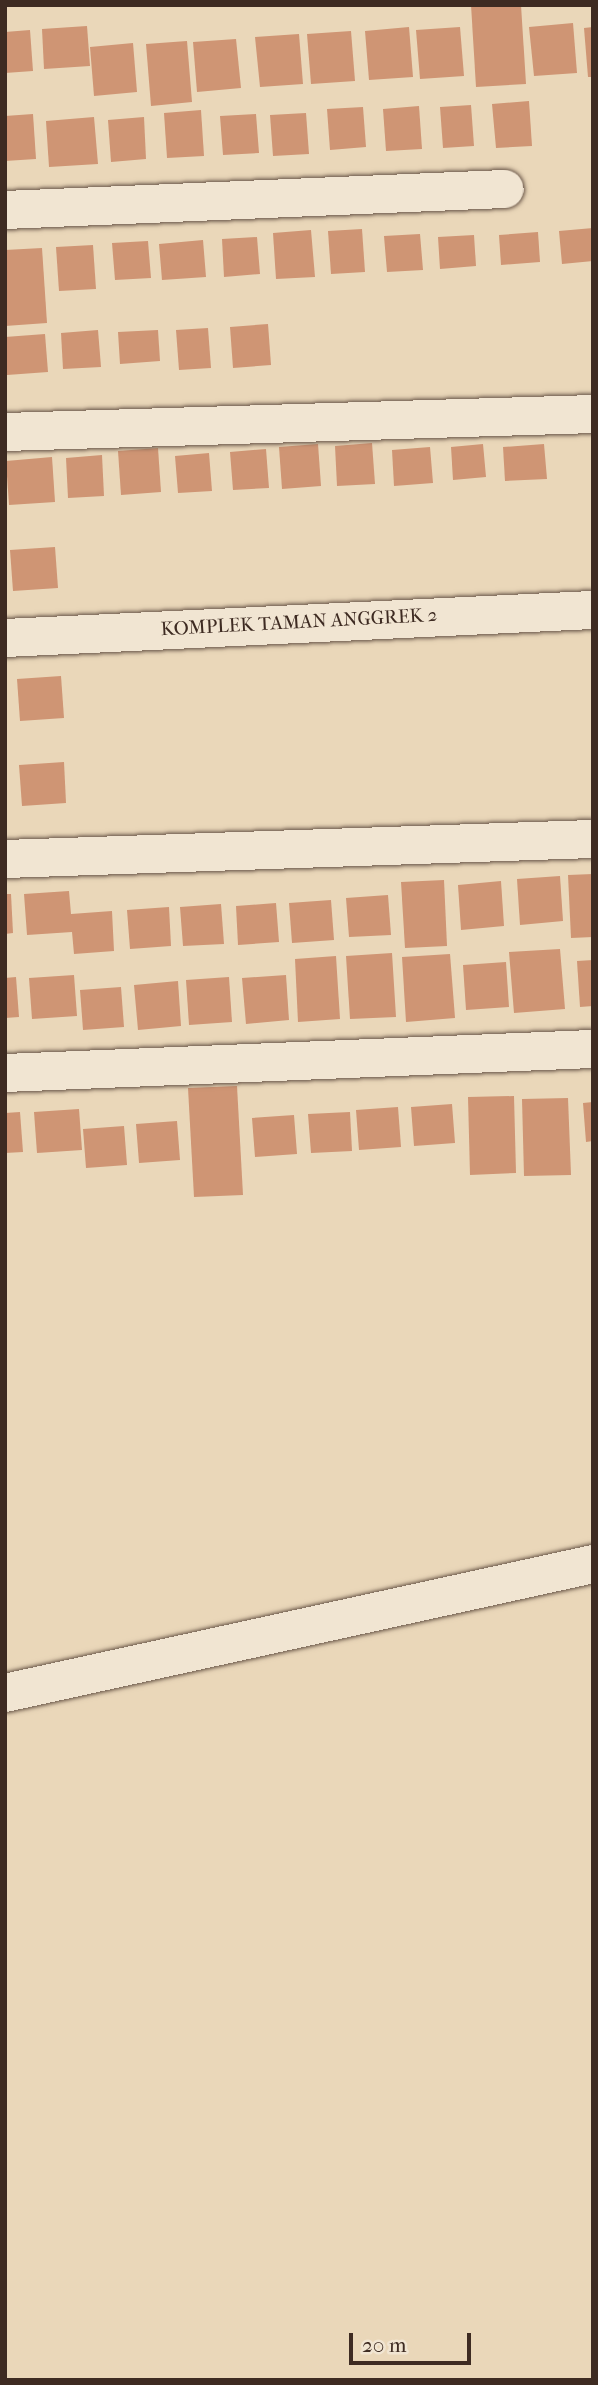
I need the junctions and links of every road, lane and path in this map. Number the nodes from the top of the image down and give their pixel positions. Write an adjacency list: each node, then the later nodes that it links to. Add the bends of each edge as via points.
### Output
1 (505, 189): 2 (street)
2 (5, 210)
3 (593, 414): 4 (street)
4 (5, 432)
5 (593, 610): 6 (street, KOMPLEK TAMAN ANGGREK 2)
6 (5, 638)
7 (593, 839): 8 (street)
8 (5, 859)
9 (593, 1049): 10 (street, via 405,1053)
10 (5, 1073)
11 (593, 1564): 12 (street)
12 (5, 1693)

